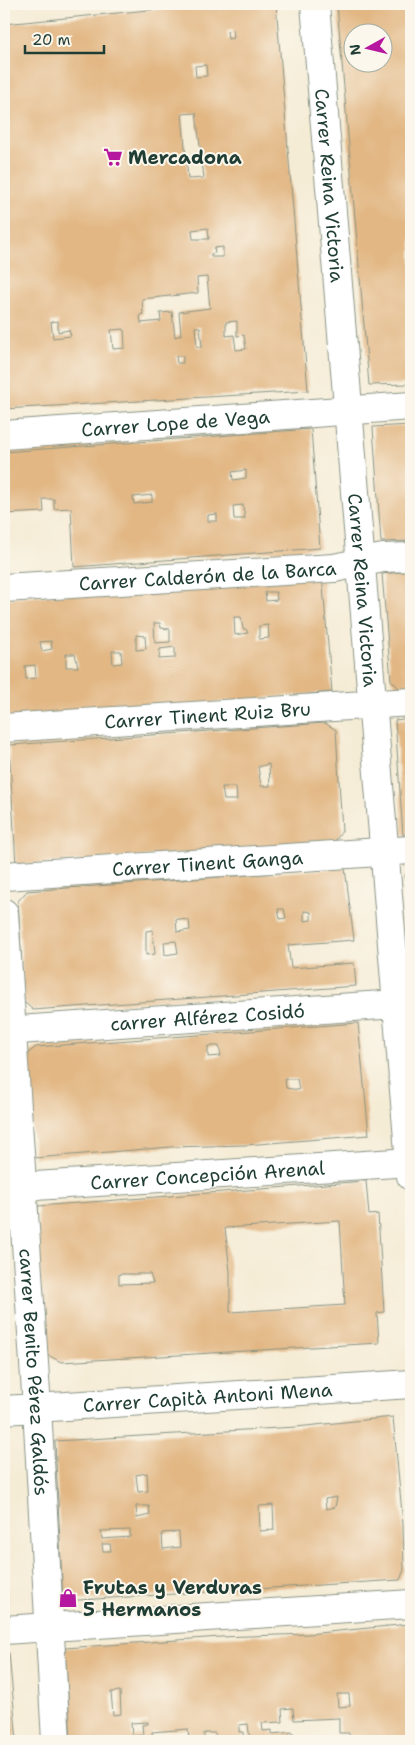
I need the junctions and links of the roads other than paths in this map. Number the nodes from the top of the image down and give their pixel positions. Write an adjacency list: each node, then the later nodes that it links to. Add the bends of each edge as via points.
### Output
1 (315, 4): 3 (street, Carrer Reina Victoria)
2 (411, 406): 3 (street, Carrer Lope de Vega)
3 (349, 410): 4 (street, Carrer Lope de Vega); 6 (street, Carrer Reina Victoria)
4 (4, 435)
5 (411, 556): 6 (street, Carrer Calderón de la Barca)
6 (361, 563): 7 (street, Carrer Calderón de la Barca, via 334,568); 9 (street, Carrer Reina Victoria)
7 (4, 588)
8 (411, 702): 9 (street, Carrer Tinent Ruiz Bru)
9 (373, 704): 10 (street, Carrer Tinent Ruiz Bru); 11 (street, Carrer Reina Victoria)
10 (4, 728)
11 (398, 851): 12 (street, Carrer Tinent Ganga); 14 (street, Carrer Reina Victoria)
12 (4, 876)
13 (4, 913): 15 (street, carrer Benito Pérez Galdós)
14 (405, 1003): 15 (street, carrer Alférez Cosidó); 16 (street, Carrer Reina Victoria)
15 (7, 1031): 18 (street, carrer Benito Pérez Galdós)
16 (411, 1162): 17 (street, Carrer Reina Victoria); 18 (street, Carrer Concepción Arenal)
17 (411, 1176)
18 (13, 1187): 20 (street, carrer Benito Pérez Galdós)
19 (411, 1384): 20 (street, Carrer Capità Antoni Mena)
20 (37, 1408): 21 (street, Carrer Capità Antoni Mena); 23 (street, carrer Benito Pérez Galdós)
21 (4, 1410)
22 (411, 1604): 23 (street)
23 (49, 1627): 24 (street); 25 (street, carrer Benito Pérez Galdós)
24 (4, 1630)
25 (56, 1741)

